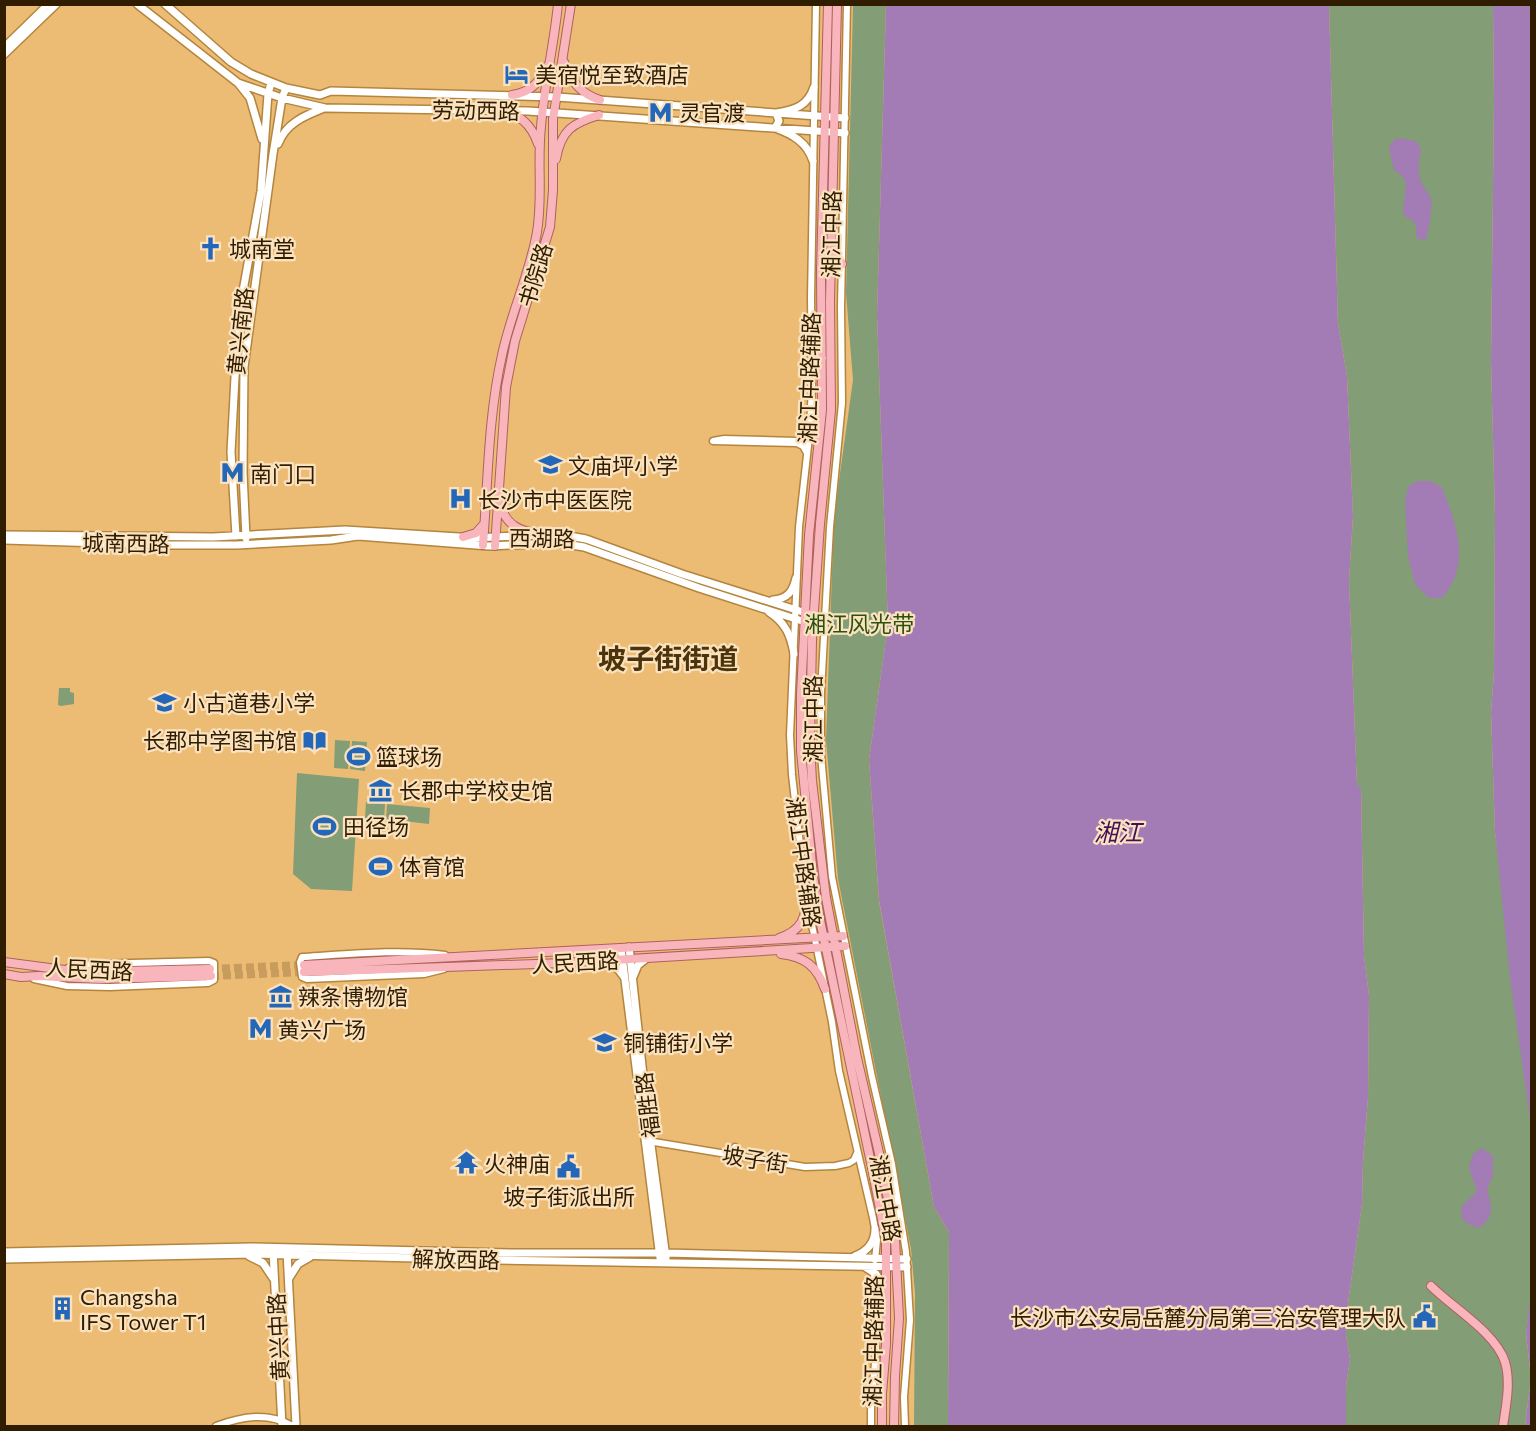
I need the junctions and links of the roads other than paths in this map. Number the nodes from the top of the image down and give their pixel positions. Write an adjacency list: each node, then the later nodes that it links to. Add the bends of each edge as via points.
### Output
1 (48, 4): 11 (street)
2 (57, 4): 12 (street)
3 (136, 4): 15 (main road, 劳动西路)
4 (165, 4): 16 (main road, 劳动西路, via 237,66)
5 (558, 4): 14 (main road, 书院路)
6 (571, 4): 13 (main road, 书院路)
7 (816, 4): 17 (street, 湘江中路辅路)
8 (828, 4): 32 (main road, 湘江中路)
9 (837, 4): 33 (main road, 湘江中路)
10 (847, 4): 34 (street, 湘江中路辅路)
11 (4, 47)
12 (4, 55)
13 (563, 56): 22 (main road, 书院路); 24 (main road, via 577,87)
14 (551, 58): 20 (main road, via 536,85 525,93); 21 (main road, 书院路)
15 (238, 83): 19 (main road, 劳动西路); 40 (main road, via 250,98)
16 (271, 83): 18 (main road, 劳动西路); 19 (main road, 黄兴南路)
17 (814, 87): 29 (main road, via 802,106); 31 (street, 湘江中路辅路)
18 (286, 88): 20 (main road, 劳动西路, via 320,94 332,91); 23 (main road, 黄兴南路)
19 (268, 94): 23 (main road, 劳动西路); 40 (main road, 黄兴南路)
20 (512, 95): 21 (main road, 劳动西路)
21 (545, 97): 22 (main road, 劳动西路); 27 (main road, 书院路)
22 (557, 97): 24 (main road, 劳动西路); 28 (main road, 书院路)
23 (282, 98): 25 (main road, 劳动西路); 41 (main road, 黄兴南路)
24 (600, 100): 29 (main road, 劳动西路); 30 (main road, via 593,109)
25 (325, 108): 26 (main road, 劳动西路); 41 (main road, via 282,132)
26 (498, 110): 27 (main road, 劳动西路); 42 (main road, via 527,123)
27 (543, 112): 28 (main road, 劳动西路); 42 (main road, 书院路)
28 (554, 112): 30 (main road, 劳动西路); 44 (main road, 书院路)
29 (776, 113): 31 (main road, 劳动西路); 35 (main road, via 780,121)
30 (599, 116): 35 (main road, 劳动西路); 44 (main road, via 576,123 566,132)
31 (814, 116): 32 (main road, 劳动西路); 36 (street, 湘江中路辅路)
32 (825, 116): 33 (main road, 劳动西路); 37 (main road, 湘江中路)
33 (834, 117): 34 (main road, 劳动西路); 38 (main road, 湘江中路)
34 (845, 118): 39 (street, 湘江中路辅路)
35 (775, 128): 36 (main road, 劳动西路); 43 (main road, via 802,142)
36 (814, 131): 37 (main road, 劳动西路); 43 (street, 湘江中路辅路)
37 (824, 132): 38 (main road, 劳动西路); 48 (main road, 湘江中路)
38 (833, 132): 39 (main road, 劳动西路); 45 (main road, 湘江中路)
39 (845, 133): 46 (street, 湘江中路辅路)
40 (264, 151): 52 (main road, 黄兴南路, via 243,291 235,377 231,452)
41 (273, 154): 53 (main road, 黄兴南路, via 244,367)
42 (541, 155): 54 (main road, 书院路, via 537,234 496,387)
43 (813, 161): 47 (street, 湘江中路辅路)
44 (553, 172): 51 (main road, 书院路, via 548,235 518,331 508,378)
45 (831, 243): 46 (main road); 74 (main road, 湘江中路, via 831,410)
46 (842, 264): 73 (street, 湘江中路辅路, via 842,413)
47 (812, 341): 48 (main road); 49 (street, 湘江中路辅路)
48 (823, 359): 71 (main road, 湘江中路)
49 (809, 430): 50 (street, 湘江中路辅路); 50 (street, via 796,441 713,441 797,443)
50 (807, 454): 67 (street, 湘江中路辅路)
51 (498, 491): 58 (main road, via 509,522 521,530); 64 (main road, 书院路)
52 (235, 516): 56 (main road, 黄兴南路); 60 (main road, via 228,531)
53 (245, 516): 55 (main road, via 254,529); 57 (main road, 黄兴南路)
54 (485, 520): 61 (main road, via 478,531); 63 (main road, 书院路)
55 (269, 533): 57 (main road, 西湖路); 61 (main road, 西湖路, via 345,530)
56 (236, 534): 57 (main road, 城南西路); 60 (main road, 城南西路); 66 (main road, 黄兴南路)
57 (246, 534): 65 (main road, 黄兴南路)
58 (540, 534): 64 (main road, 西湖路); 68 (main road, 西湖路, via 586,539)
59 (4, 535): 60 (main road, 城南西路)
60 (213, 537)
61 (463, 537): 63 (main road, 西湖路)
62 (4, 540): 66 (main road, 城南西路)
63 (483, 542): 64 (main road, 西湖路); 65 (main road, 西湖路, via 358,536)
64 (495, 542): 69 (main road, 西湖路, via 584,547)
65 (247, 544): 66 (main road, 城南西路)
66 (237, 545)
67 (796, 578): 68 (main road, via 793,591 786,597); 70 (street, 湘江中路辅路)
68 (767, 600): 70 (main road, 西湖路)
69 (759, 607): 72 (main road, 西湖路); 76 (main road, via 783,622)
70 (795, 609): 71 (main road, 西湖路); 72 (street, 湘江中路辅路)
71 (805, 617): 72 (main road, 西湖路); 74 (main road, 西湖路); 80 (main road, 湘江中路, via 802,758)
72 (795, 618): 76 (street, 湘江中路辅路)
73 (825, 619): 74 (main road, 西湖路); 75 (street, 湘江中路辅路)
74 (814, 620): 75 (main road, 西湖路); 79 (main road, 湘江中路, via 811,764 822,877)
75 (824, 628): 78 (street, 湘江中路辅路, via 821,755 832,877)
76 (794, 654): 77 (street, 湘江中路辅路, via 790,735)
77 (806, 896): 80 (street, 湘江中路辅路); 81 (main road, via 802,923 786,936)
78 (843, 936): 79 (main road, 人民西路); 82 (street, 湘江中路辅路)
79 (833, 937): 80 (main road, 人民西路); 83 (main road, 湘江中路)
80 (819, 938): 81 (main road, 人民西路); 85 (main road, 湘江中路)
81 (768, 941): 84 (main road, 人民西路)
82 (845, 946): 83 (main road, 人民西路); 118 (street, 湘江中路辅路, via 892,1164)
83 (835, 947): 85 (main road, 人民西路); 117 (main road, 湘江中路, via 882,1166)
84 (625, 948): 87 (main road, 人民西路); 89 (main road, 福胜路)
85 (821, 948): 86 (main road, 人民西路); 97 (street, 湘江中路辅路); 115 (main road, 湘江中路, via 874,1177 886,1240)
86 (755, 952): 88 (main road, 人民西路); 97 (main road, via 803,959 818,973)
87 (452, 956): 92 (main road, 人民西路, via 304,969); 92 (street, via 422,952 305,957 301,959 301,974 306,979 424,974)
88 (649, 958): 89 (main road, 人民西路); 96 (main road, via 638,965)
89 (626, 959): 90 (main road, 人民西路); 96 (main road, 福胜路)
90 (600, 960): 92 (main road, 人民西路); 96 (main road)
91 (4, 962): 93 (main road, 人民西路)
92 (453, 968)
93 (61, 969): 95 (main road, 人民西路, via 211,972 123,979); 95 (street, via 92,964 209,961 214,963 215,977 208,982 110,987 67,986)
94 (4, 974): 95 (main road, 人民西路)
95 (21, 977)
96 (629, 980): 98 (main road, 福胜路); 98 (main road, 福胜路)
97 (825, 989): 99 (street, 湘江中路辅路)
98 (652, 1143): 100 (street, 坡子街); 102 (street, 坡子街, via 796,1169 853,1167); 104 (main road, 福胜路); 104 (main road, 福胜路)
99 (857, 1150): 101 (street, 坡子街, via 852,1162 823,1167); 102 (street, 湘江中路辅路)
100 (723, 1153): 101 (street, 坡子街); 101 (street, via 733,1146)
101 (741, 1157)
102 (864, 1172): 103 (street, 湘江中路辅路)
103 (875, 1229): 113 (main road, via 870,1246); 119 (street, 湘江中路辅路)
104 (661, 1240): 108 (main road); 109 (main road, 福胜路); 111 (main road)
105 (273, 1251): 106 (main road, 解放西路); 107 (main road, 解放西路); 110 (main road, 解放西路); 120 (main road, 黄兴中路)
106 (287, 1251): 108 (main road, 解放西路); 112 (main road, 解放西路); 121 (main road, 黄兴中路)
107 (4, 1252)
108 (648, 1253): 109 (main road, 解放西路)
109 (663, 1253): 111 (main road, 解放西路); 116 (main road, 福胜路)
110 (241, 1254): 114 (main road, 解放西路); 120 (main road, via 263,1263)
111 (683, 1254): 113 (main road, 解放西路)
112 (316, 1255): 116 (main road, 解放西路); 121 (main road, via 298,1264)
113 (849, 1257): 119 (main road, 解放西路)
114 (4, 1259)
115 (885, 1262): 117 (main road, 解放西路); 119 (main road, 解放西路); 123 (main road, 湘江中路)
116 (664, 1263): 119 (main road, 解放西路)
117 (897, 1263): 118 (main road, 解放西路); 129 (main road, 湘江中路, via 899,1336)
118 (907, 1263): 130 (street, 湘江中路辅路, via 910,1320)
119 (874, 1265): 123 (main road); 127 (street, 湘江中路辅路, via 876,1351)
120 (275, 1284): 124 (main road, 黄兴中路)
121 (288, 1284): 126 (main road, 黄兴中路)
122 (1429, 1287): 131 (main road, via 1497,1350 1504,1368)
123 (885, 1289): 128 (main road, 湘江中路)
124 (282, 1423): 125 (street, via 267,1416); 126 (street)
125 (216, 1426)
126 (295, 1426)
127 (872, 1426)
128 (882, 1426)
129 (894, 1426)
130 (905, 1426)
131 (1502, 1426)

